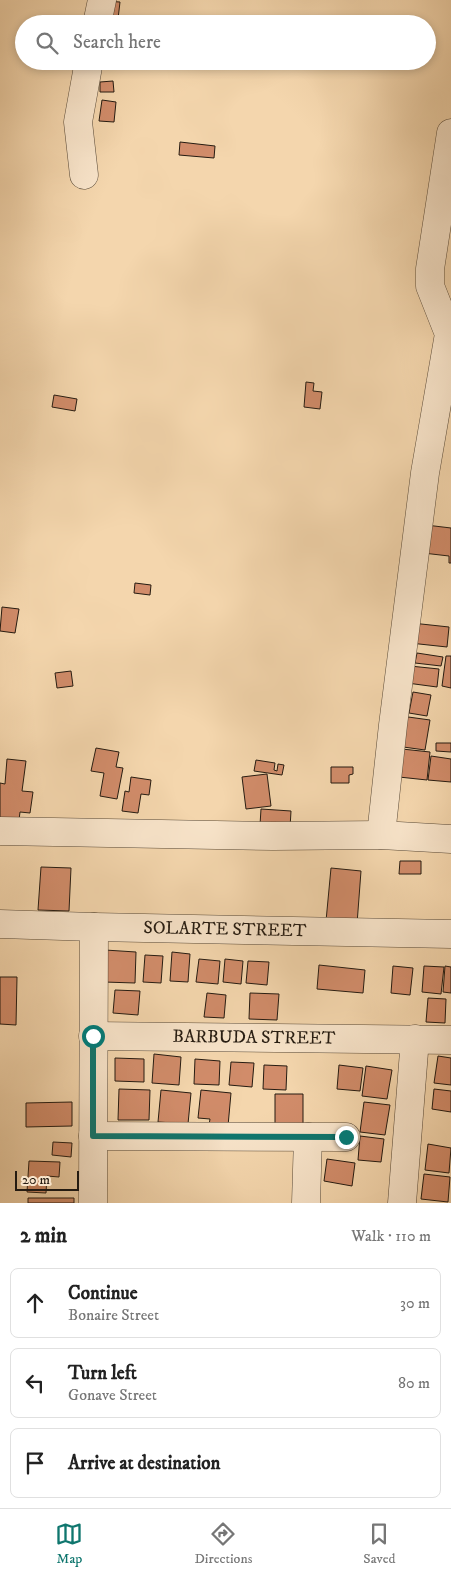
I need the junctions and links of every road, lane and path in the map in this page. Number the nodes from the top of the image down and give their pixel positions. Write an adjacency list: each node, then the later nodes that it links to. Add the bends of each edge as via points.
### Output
1 (102, 0): 2 (street)
2 (99, 15)
3 (87, 70): 5 (street, via 78,122)
4 (451, 133): 7 (street, via 430,278 430,286 449,334 425,473)
5 (84, 176)
6 (0, 831): 7 (street)
7 (381, 835): 8 (street)
8 (451, 839)
9 (0, 924): 10 (street, SOLARTE STREET)
10 (94, 928): 11 (street, SOLARTE STREET); 12 (street)
11 (451, 934)
12 (93, 1036): 13 (street, BARBUDA STREET); 15 (street)
13 (415, 1039): 14 (street, BARBUDA STREET); 20 (street)
14 (451, 1040)
15 (93, 1136): 16 (street); 18 (street)
16 (308, 1137): 17 (street); 19 (street)
17 (346, 1137)
18 (93, 1203)
19 (306, 1203)
20 (402, 1203)

